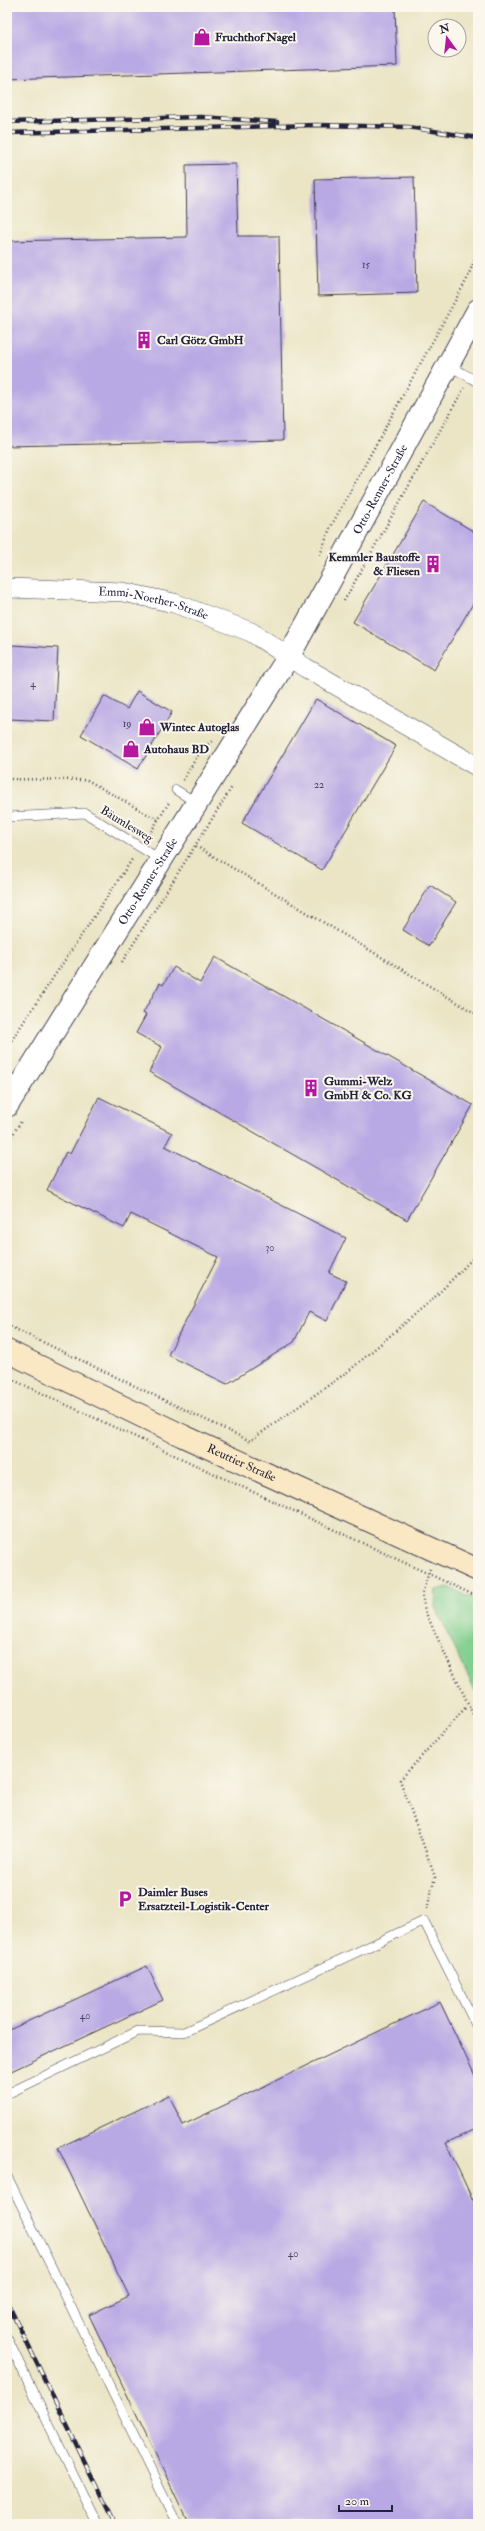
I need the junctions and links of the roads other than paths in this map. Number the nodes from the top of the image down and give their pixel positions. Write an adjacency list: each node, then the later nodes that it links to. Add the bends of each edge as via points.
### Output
1 (478, 310): 2 (street, Otto-Renner-Straße)
2 (447, 364): 3 (lane); 5 (street, Otto-Renner-Straße)
3 (478, 382)
4 (7, 588): 5 (street, Emmi-Noether-Straße, via 123,592 174,603 251,632)
5 (289, 656): 6 (street); 8 (street, Otto-Renner-Straße)
6 (478, 767)
7 (176, 790): 8 (lane)
8 (197, 803): 10 (street, Otto-Renner-Straße)
9 (7, 817): 10 (lane, Bäumlesweg, via 85,813)
10 (161, 860): 11 (street, Otto-Renner-Straße)
11 (7, 1106)
12 (7, 1351): 13 (main road, Reuttier Straße, via 183,1436)
13 (478, 1570)
14 (478, 2029): 15 (lane, via 424,1921 184,2032 138,2031)
15 (7, 2094)
16 (7, 2176): 19 (lane)
17 (7, 2338): 18 (lane)
18 (97, 2524)
19 (177, 2524)

